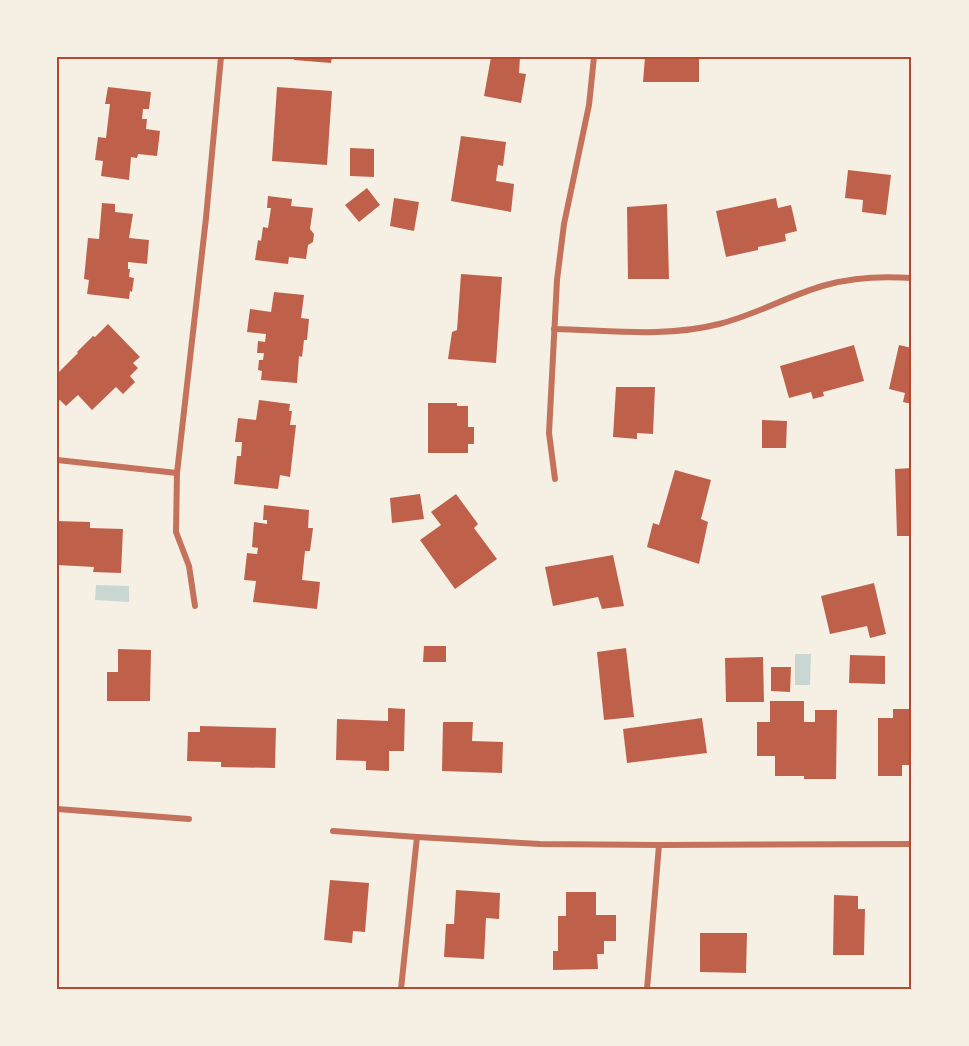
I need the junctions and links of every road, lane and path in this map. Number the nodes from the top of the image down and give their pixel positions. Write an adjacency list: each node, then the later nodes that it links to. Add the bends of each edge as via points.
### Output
1 (221, 57): 6 (street)
2 (594, 57): 4 (street, via 589,105 564,224)
3 (912, 278): 4 (street, via 858,278 825,285 717,325 678,331)
4 (554, 328): 7 (street, via 549,433)
5 (57, 460): 6 (street)
6 (177, 473): 8 (street, via 176,531 189,566)
7 (555, 479)
8 (195, 606)
9 (57, 809): 10 (street)
10 (189, 819)
11 (333, 831): 12 (street)
12 (417, 837): 14 (street); 15 (street)
13 (912, 844): 14 (street)
14 (659, 845): 16 (street)
15 (401, 989)
16 (648, 989)

